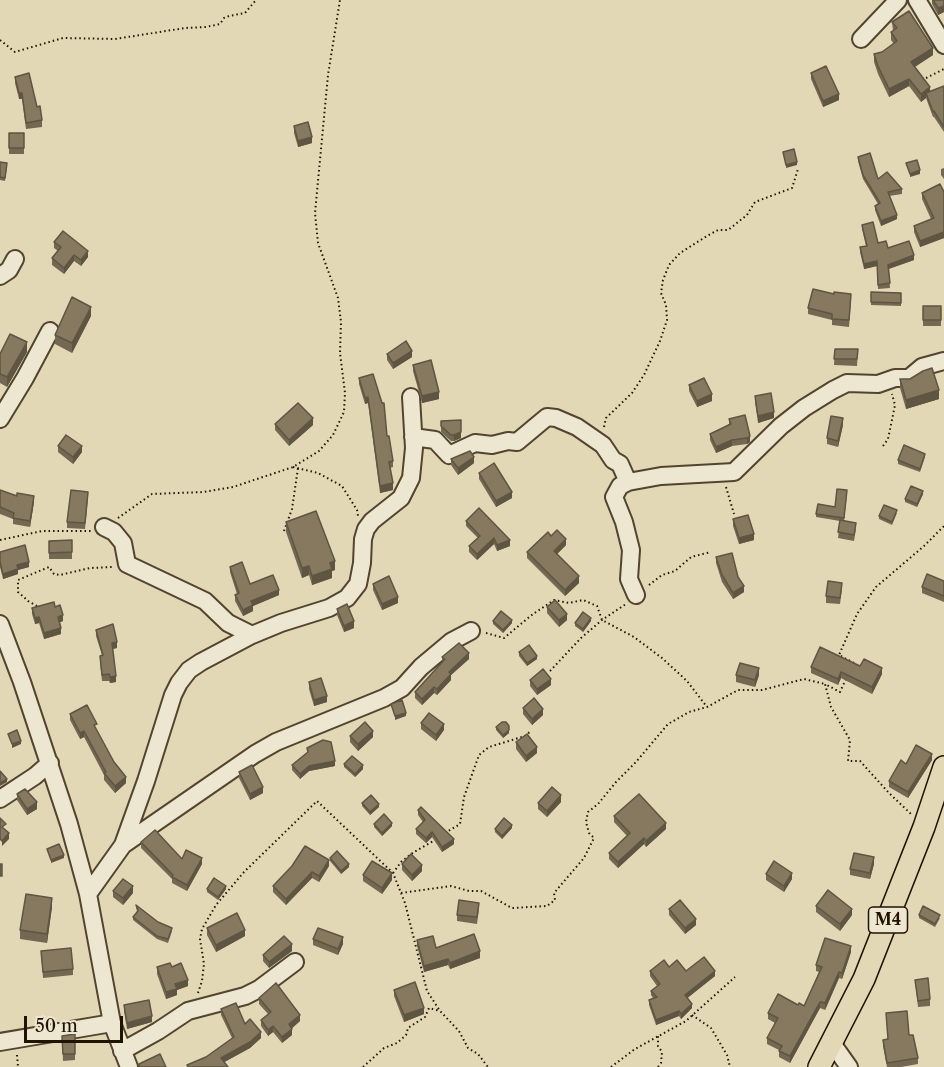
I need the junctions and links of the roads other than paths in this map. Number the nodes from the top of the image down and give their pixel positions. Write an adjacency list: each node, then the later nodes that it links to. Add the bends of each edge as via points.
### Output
1 (898, 0): 3 (street)
2 (916, 0): 4 (street)
3 (861, 39)
4 (944, 45)
5 (15, 259): 6 (street)
6 (0, 276)
7 (50, 331): 10 (street)
8 (944, 361): 12 (street, via 922,367 909,378 878,384 847,383 833,390 781,426 734,472)
9 (411, 397): 11 (street)
10 (0, 419)
11 (413, 437): 12 (street, via 435,440 449,455 475,443 517,442 547,417 567,422 602,445 612,460 620,464); 17 (street, via 407,489 372,521 363,539 358,584 347,598)
12 (628, 482): 14 (street, via 620,486 614,497 630,544 630,579)
13 (104, 527): 17 (street, via 123,543 127,564 205,601 228,623)
14 (636, 595)
15 (0, 624): 18 (street)
16 (471, 631): 21 (street, via 452,641 402,688 276,742)
17 (252, 634): 21 (street, via 189,670 179,683)
18 (50, 763): 20 (street); 22 (street)
19 (944, 767): 26 (main road, M4, via 864,979)
20 (0, 799)
21 (123, 845): 22 (street)
22 (88, 894): 24 (street)
23 (295, 962): 27 (street, via 259,989 188,1011)
24 (112, 1023): 25 (street); 27 (street)
25 (0, 1042)
26 (832, 1043): 29 (main road, M4); 30 (street)
27 (122, 1051): 28 (street)
28 (129, 1067)
29 (819, 1067)
30 (849, 1067)

